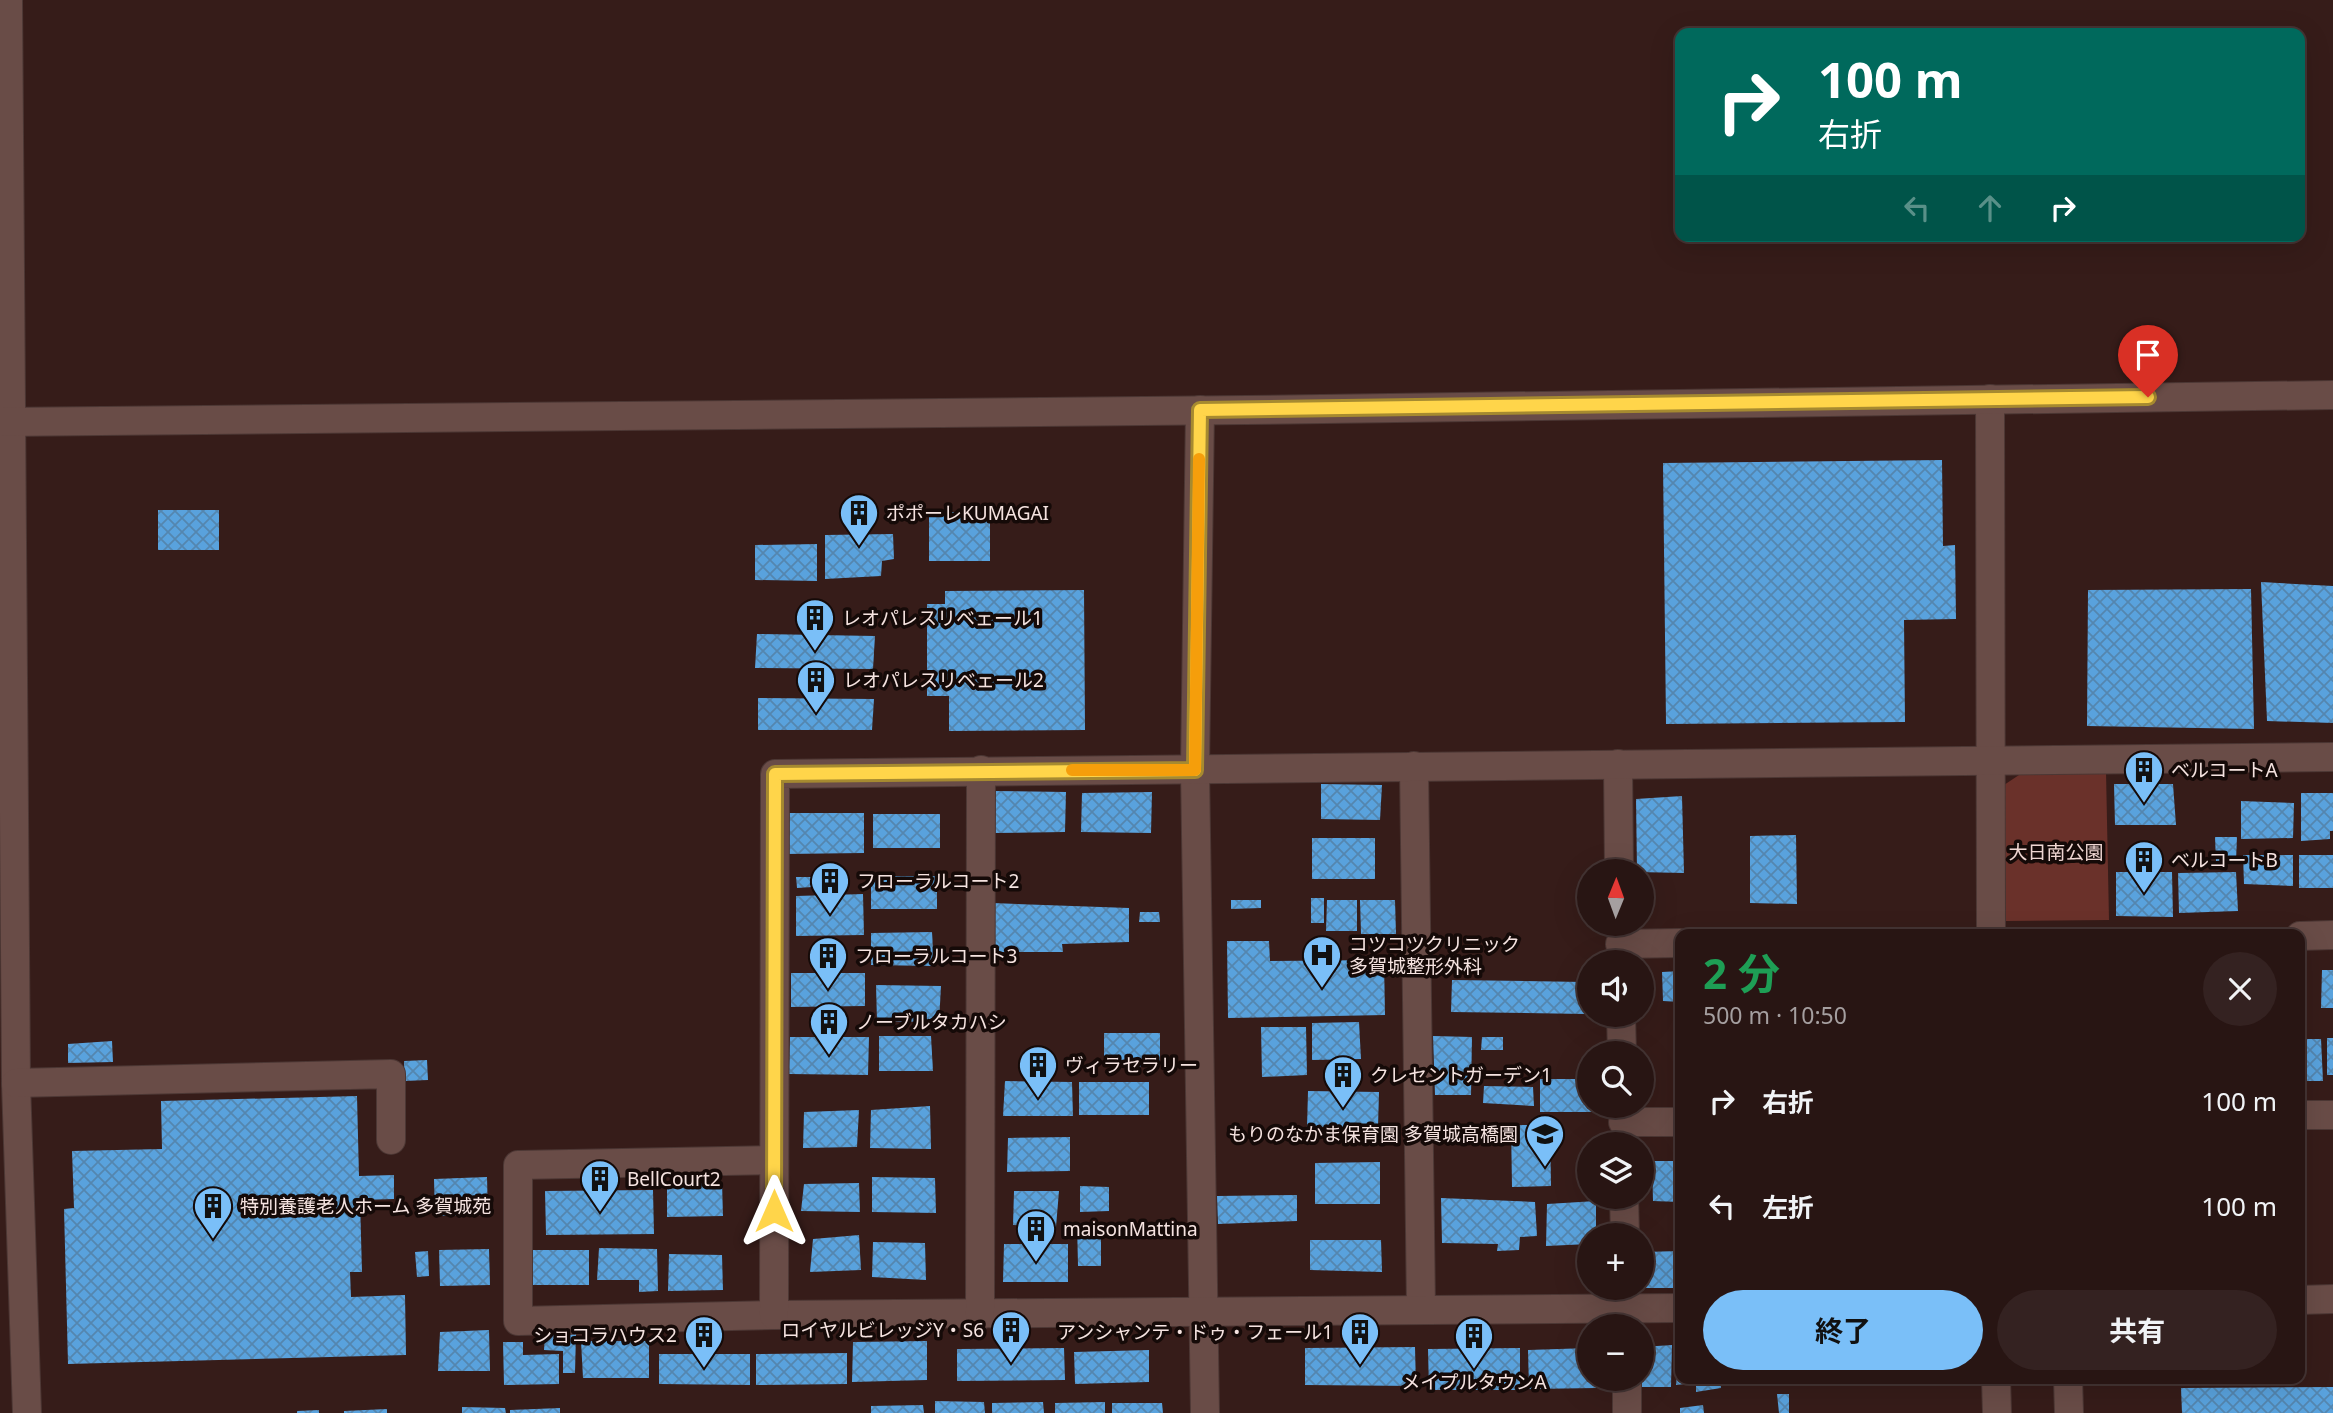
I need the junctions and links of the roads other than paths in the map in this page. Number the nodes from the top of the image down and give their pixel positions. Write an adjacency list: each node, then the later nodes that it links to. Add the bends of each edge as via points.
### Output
1 (8, 0): 5 (street)
2 (2333, 395): 3 (street)
3 (1990, 399): 4 (street); 7 (street)
4 (1200, 410): 5 (street); 11 (street)
5 (5, 422): 18 (street)
6 (2333, 757): 7 (street)
7 (1991, 760): 8 (street); 13 (street)
8 (1618, 764): 9 (street); 12 (street)
9 (1414, 766): 11 (street); 29 (street)
10 (981, 770): 11 (street); 24 (street, via 775,774); 32 (street)
11 (1195, 770): 30 (street)
12 (1619, 859)
13 (1991, 929)
14 (2333, 935): 15 (street)
15 (2305, 936)
16 (1675, 943): 17 (street)
17 (1620, 944)
18 (16, 1083): 23 (street, via 391,1074); 36 (street)
19 (2305, 1115): 20 (street)
20 (2333, 1115)
21 (1675, 1122): 22 (street)
22 (1623, 1124)
23 (391, 1140)
24 (773, 1160): 31 (street); 31 (street, via 518,1165 518,1321)
25 (2333, 1299): 26 (street)
26 (2305, 1300)
27 (1626, 1308): 28 (street); 29 (street)
28 (1675, 1308)
29 (1420, 1310): 30 (street)
30 (1205, 1311): 32 (street); 37 (street)
31 (774, 1315): 32 (street)
32 (980, 1315)
33 (1996, 1384): 39 (street)
34 (2068, 1384): 40 (street)
35 (1627, 1391): 38 (street)
36 (27, 1413)
37 (1205, 1413)
38 (1627, 1413)
39 (1997, 1413)
40 (2069, 1413)

